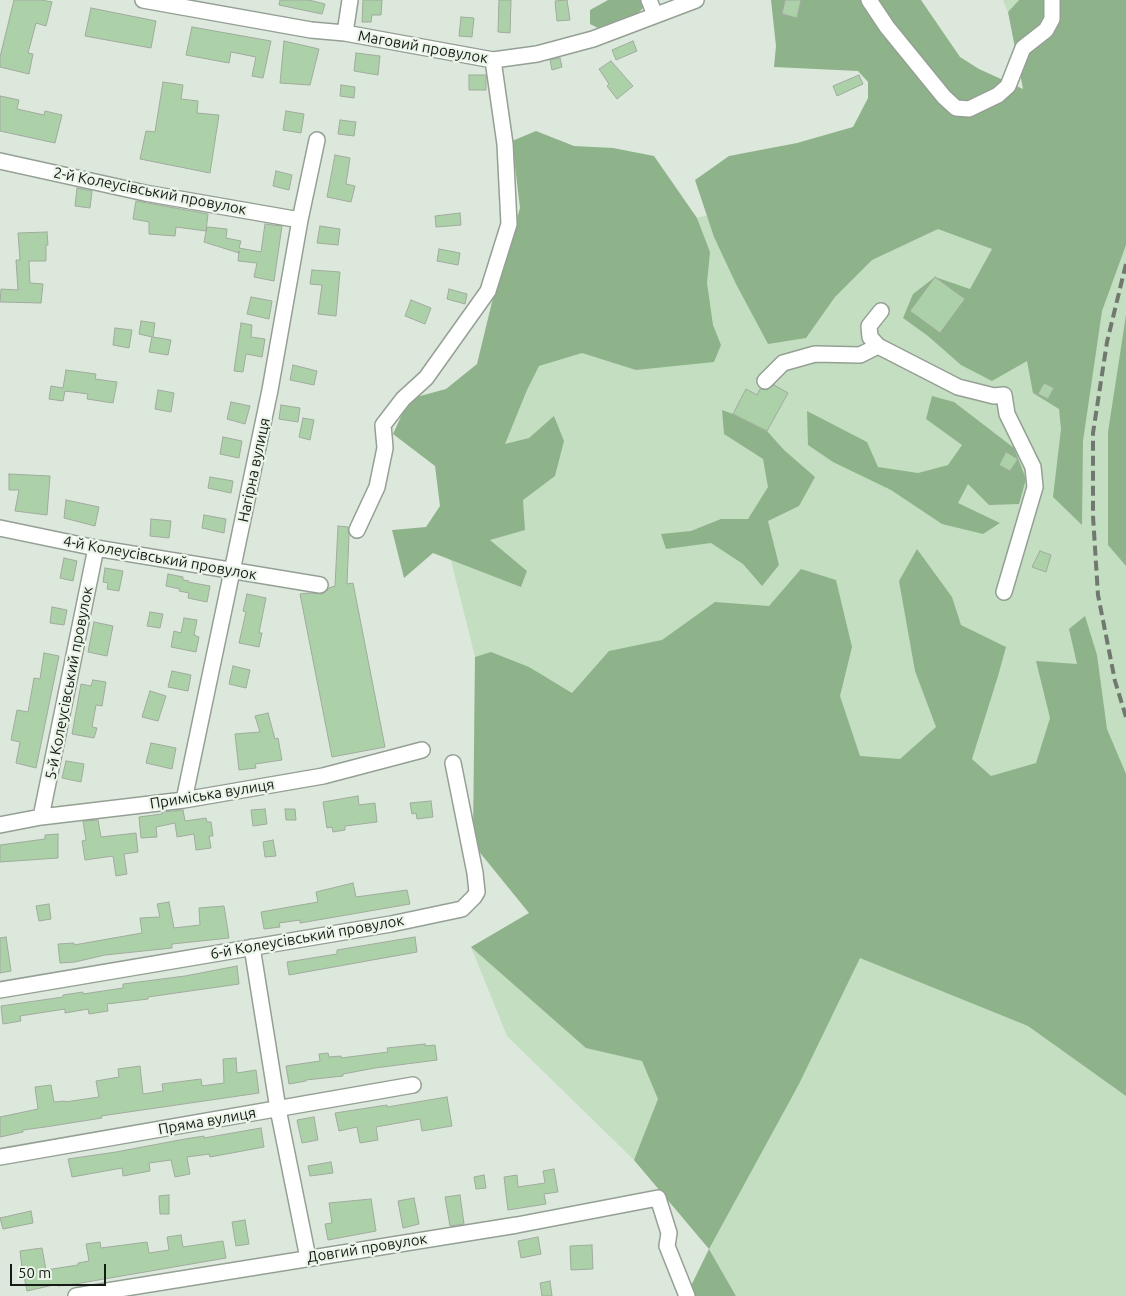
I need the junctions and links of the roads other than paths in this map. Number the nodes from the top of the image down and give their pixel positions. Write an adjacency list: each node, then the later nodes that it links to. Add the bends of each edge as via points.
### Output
1 (143, 0): 8 (street, Маговий провулок, via 311,30)
2 (350, 0): 8 (street)
3 (649, 0): 7 (street)
4 (696, 0): 7 (street, Маговий провулок)
5 (869, 0): 6 (street, via 944,97 956,108 969,109 998,95 1008,86 1023,48 1046,30 1052,19)
6 (1052, 0)
7 (655, 15): 9 (street, Маговий провулок, via 594,39 537,54)
8 (345, 33): 9 (street, Маговий провулок)
9 (493, 60): 17 (street, via 505,144 509,224 488,291 426,378 403,398 383,425 385,448 377,486)
10 (317, 140): 12 (street, Нагірна вулиця)
11 (0, 161): 12 (street, 2-й Колеусівський провулок)
12 (300, 220): 19 (street, Нагірна вулиця)
13 (881, 311): 14 (street, via 869,326 870,338)
14 (878, 346): 15 (street, via 860,355 815,354 783,363); 21 (street, via 958,388 1004,395 1007,414 1033,467 1035,487)
15 (765, 381)
16 (0, 528): 18 (street, 4-й Колеусівський провулок)
17 (357, 530)
18 (96, 548): 19 (street, 4-й Колеусівський провулок); 25 (street, 5-й Колеусівський провулок)
19 (234, 570): 20 (street, 4-й Колеусівський провулок); 24 (street, Нагірна вулиця)
20 (320, 585)
21 (1004, 592)
22 (422, 750): 24 (street, Приміська вулиця, via 323,776)
23 (453, 763): 27 (street, 6-й Колеусівський провулок, via 477,892 462,909)
24 (184, 800): 25 (street, Приміська вулиця)
25 (41, 817): 26 (street, Приміська вулиця)
26 (0, 825)
27 (252, 947): 28 (street, 6-й Колеусівський провулок); 30 (street)
28 (0, 990)
29 (413, 1085): 30 (street, Пряма вулиця)
30 (278, 1109): 31 (street, Пряма вулиця); 32 (street)
31 (0, 1157)
32 (308, 1258): 33 (street, Довгий провулок); 34 (street, Довгий провулок, via 517,1225 658,1198 669,1233 667,1246)
33 (76, 1296)
34 (687, 1296)

